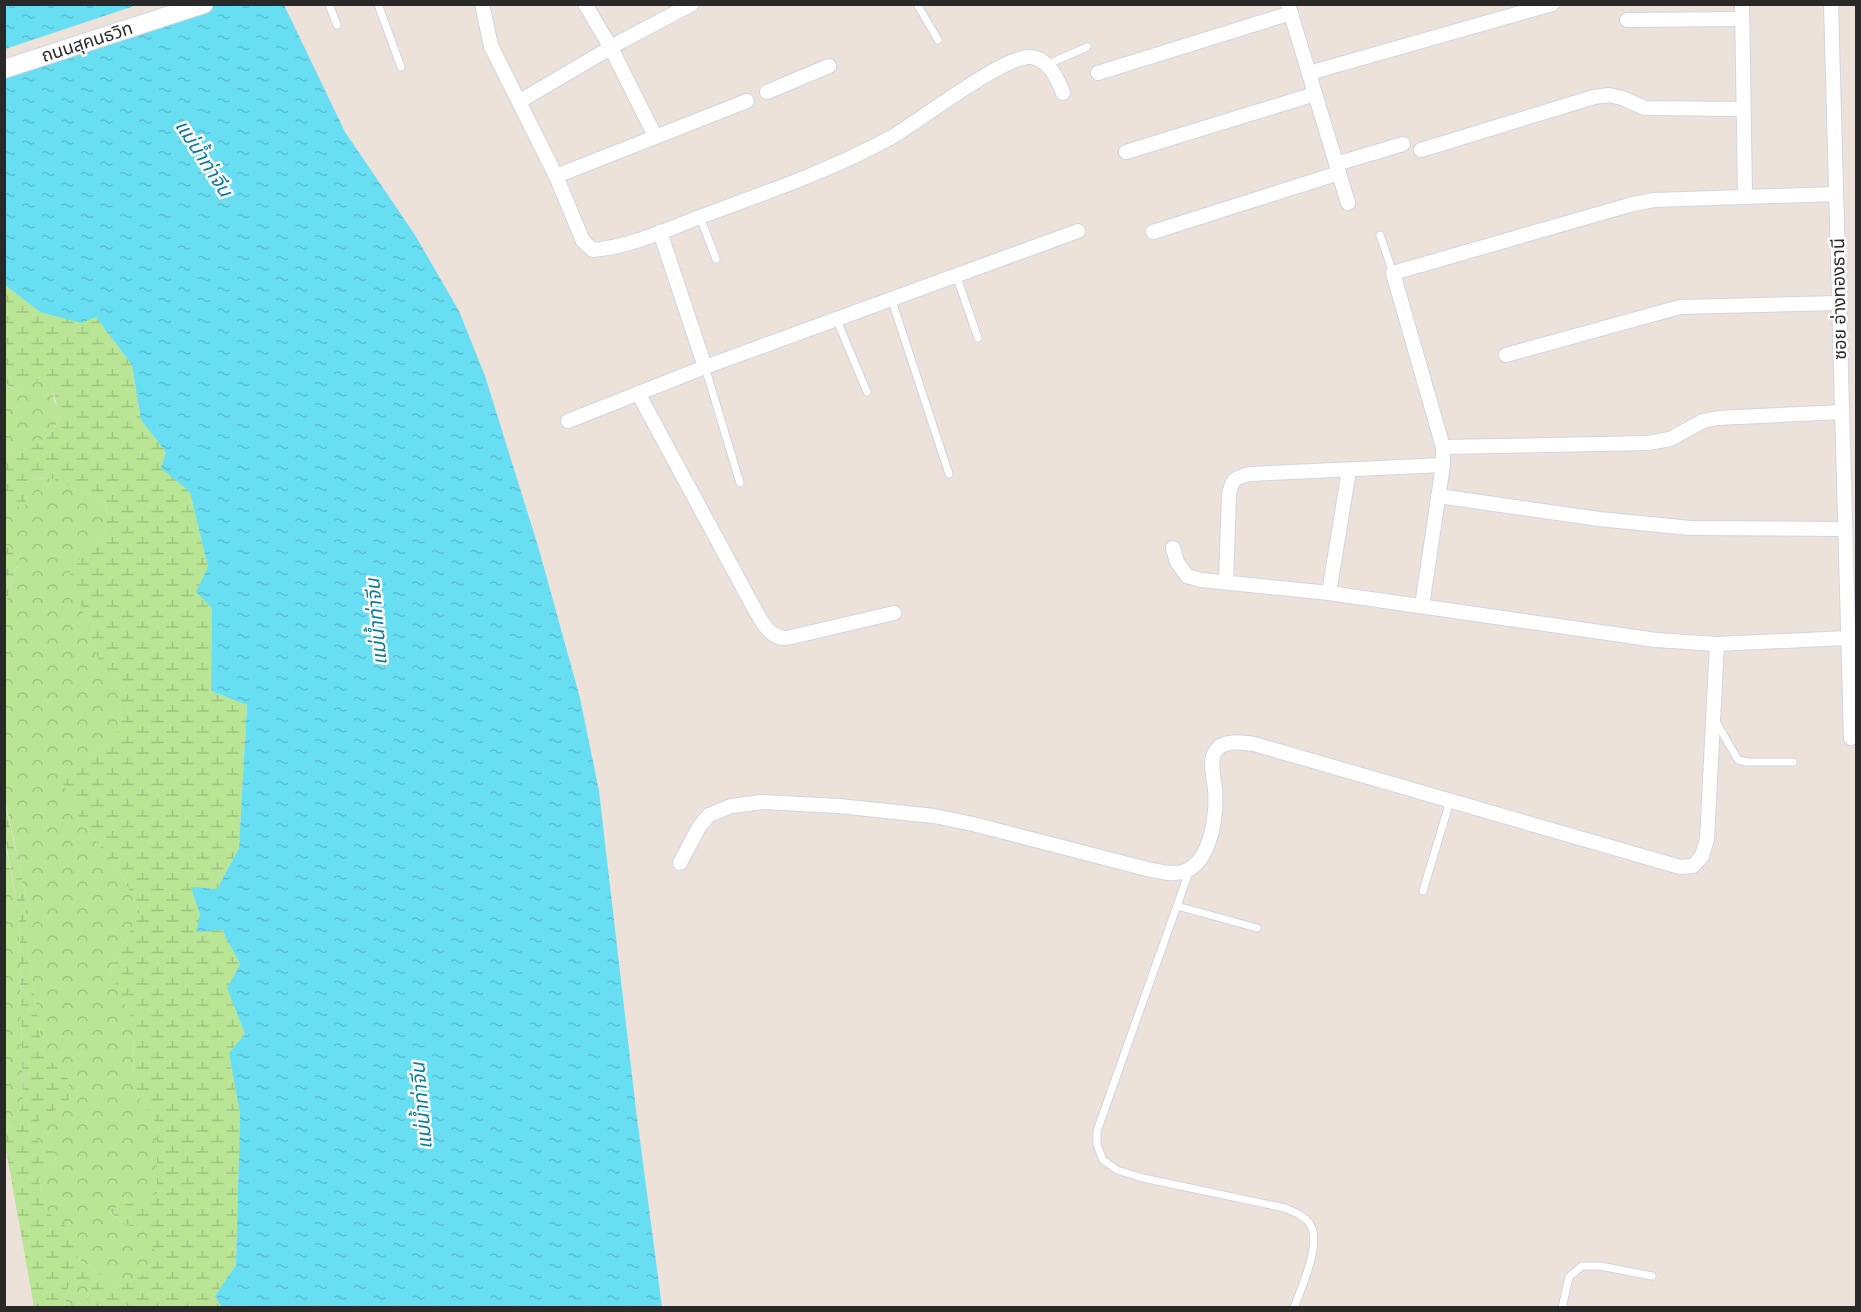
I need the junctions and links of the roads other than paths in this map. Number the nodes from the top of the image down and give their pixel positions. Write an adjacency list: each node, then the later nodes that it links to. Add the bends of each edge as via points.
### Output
1 (204, 4): 20 (main road, ถนนสุคนธวิท)
2 (329, 4): 13 (lane)
3 (378, 4): 19 (lane)
4 (482, 4): 27 (street, via 491,46)
5 (585, 4): 16 (street)
6 (692, 4): 16 (street)
7 (917, 4): 14 (lane)
8 (1552, 4): 22 (street)
9 (1831, 4): 35 (street, ซอย อ่างทองธานี)
10 (1290, 9): 21 (street); 22 (street)
11 (1742, 12): 12 (street); 28 (street)
12 (1627, 20)
13 (337, 25)
14 (938, 40)
15 (1087, 46): 17 (lane)
16 (611, 48): 27 (street); 29 (street)
17 (1046, 64): 24 (street, via 1059,80); 38 (street, via 1032,57 1023,58 994,70 890,137 821,172)
18 (829, 66): 23 (street)
19 (401, 67)
20 (4, 69)
21 (1098, 73)
22 (1309, 73): 25 (street)
23 (767, 92)
24 (1063, 93)
25 (1315, 94): 32 (street); 33 (street)
26 (747, 100): 29 (street)
27 (520, 101): 34 (street)
28 (1743, 109): 31 (street, via 1645,108 1609,95); 36 (street)
29 (656, 136): 34 (street)
30 (1402, 144): 33 (street)
31 (1421, 150)
32 (1126, 152)
33 (1338, 168): 37 (street); 41 (street)
34 (556, 176): 40 (street, via 582,242 592,250)
35 (1836, 194): 36 (street); 47 (street, ซอย อ่างทองธานี)
36 (1745, 196): 44 (street, via 1633,204)
37 (1348, 203)
38 (700, 217): 40 (street); 43 (lane)
39 (1078, 231): 45 (street)
40 (660, 232): 51 (street)
41 (1153, 232)
42 (1380, 235): 44 (lane)
43 (716, 259)
44 (1393, 273): 56 (street)
45 (956, 275): 46 (street); 49 (lane)
46 (891, 298): 48 (street); 59 (lane)
47 (1839, 303): 50 (street, via 1680,307); 54 (street, ซอย อ่างทองธานี)
48 (836, 318): 51 (street); 52 (lane)
49 (978, 338)
50 (1506, 355)
51 (705, 367): 53 (street); 60 (lane)
52 (867, 392)
53 (638, 393): 55 (street); 67 (street, via 770,633 778,639 787,638)
54 (1842, 412): 56 (street, via 1718,418 1670,440 1648,442); 62 (street, ซอย อ่างทองธานี)
55 (568, 421)
56 (1443, 447): 57 (street)
57 (1443, 465): 58 (street); 61 (street)
58 (1348, 470): 64 (street, via 1236,477 1229,496); 65 (street)
59 (949, 474)
60 (740, 483)
61 (1438, 496): 62 (street, via 1690,528); 66 (street)
62 (1845, 530): 68 (street, ซอย อ่างทองธานี)
63 (1173, 549): 64 (street, via 1187,576)
64 (1226, 582): 65 (street)
65 (1329, 594): 66 (street)
66 (1422, 606): 69 (street, via 1614,635)
67 (894, 613)
68 (1847, 638): 69 (street); 71 (street, ซอย อ่างทองธานี)
69 (1717, 644): 70 (street)
70 (1713, 718): 72 (lane, via 1738,760); 73 (street, via 1707,838 1702,855 1693,866 1680,867)
71 (1851, 738)
72 (1793, 762)
73 (1450, 801): 75 (street, via 1254,744 1222,745 1215,751 1213,761 1214,826 1200,859); 76 (lane)
74 (680, 863): 75 (street, via 709,815 731,806 762,802 934,816 1151,870 1174,873)
75 (1190, 868): 77 (lane)
76 (1423, 891)
77 (1177, 906): 78 (lane); 80 (lane, via 1097,1131 1097,1144 1102,1160 1117,1170 1300,1214 1311,1225 1314,1235)
78 (1257, 928)
79 (1652, 1276): 81 (lane, via 1582,1266 1569,1277)
80 (1294, 1308)
81 (1562, 1308)

